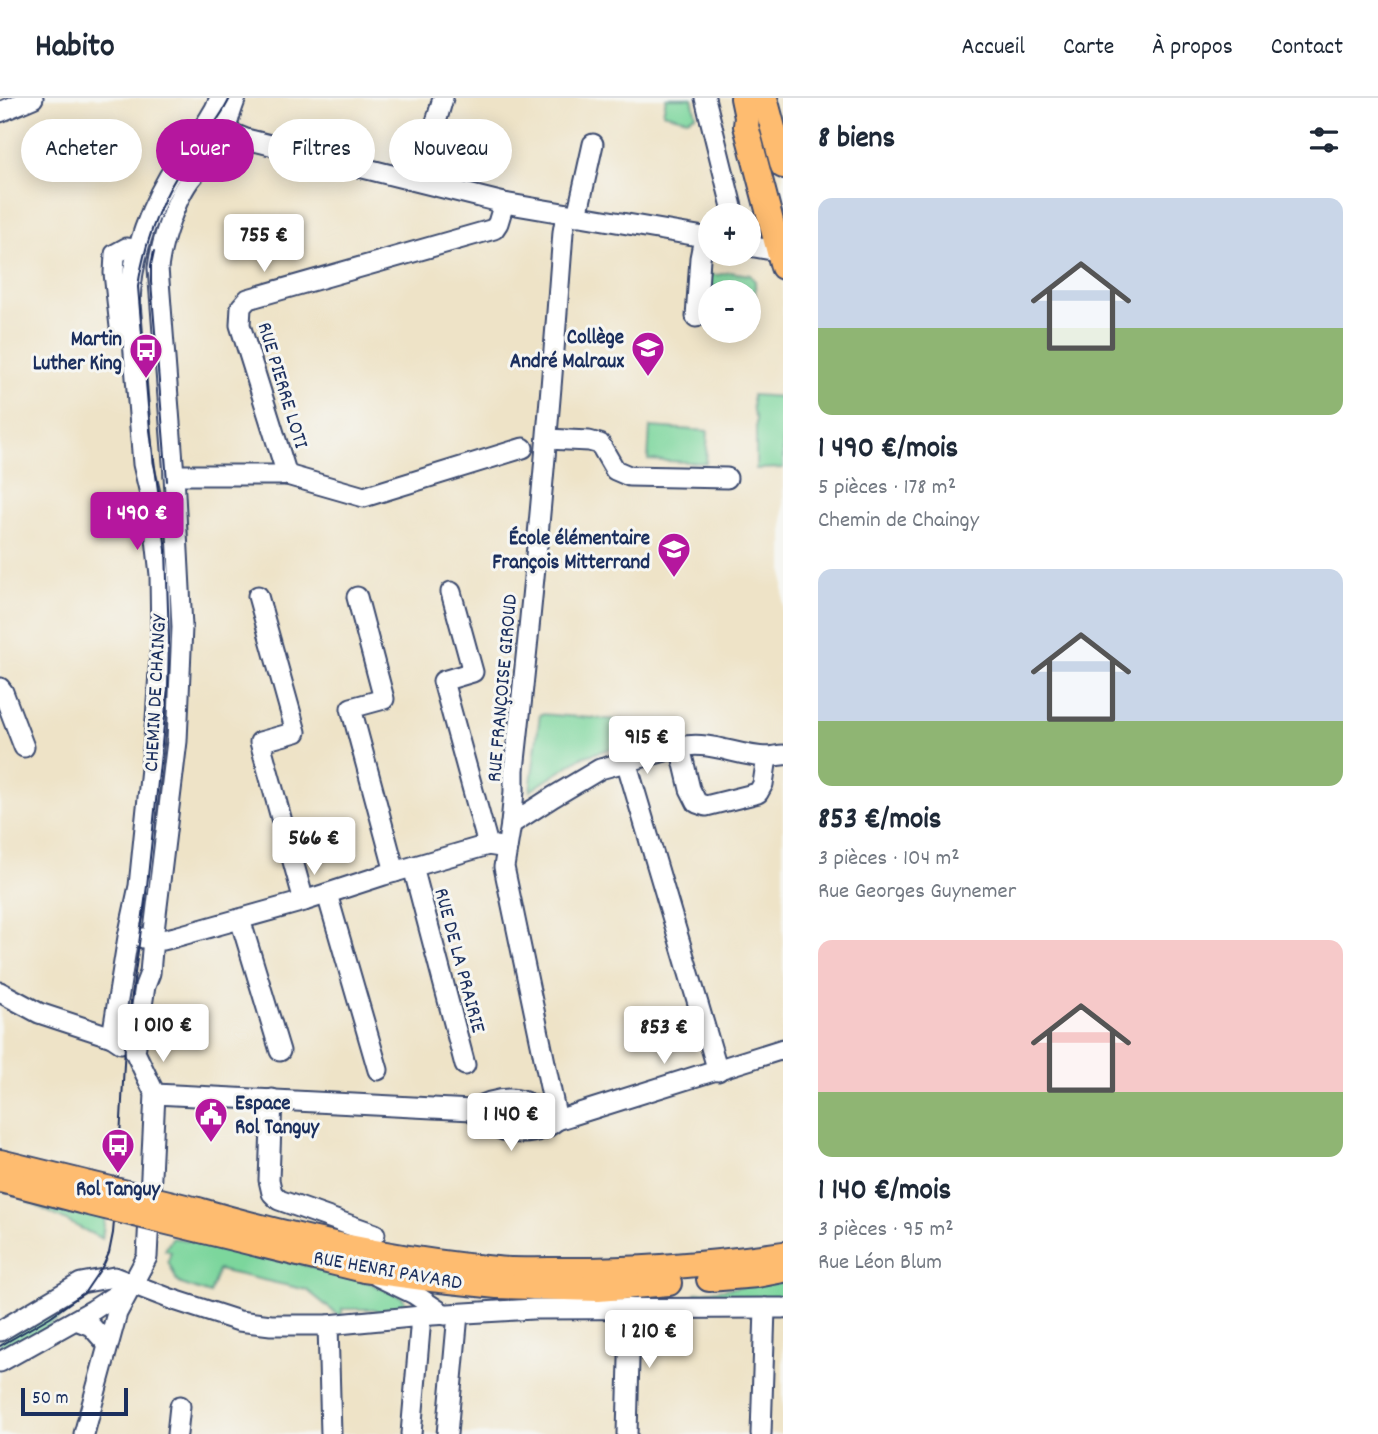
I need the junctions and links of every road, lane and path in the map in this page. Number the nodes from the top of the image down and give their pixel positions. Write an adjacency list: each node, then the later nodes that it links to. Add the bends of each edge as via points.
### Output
1 (33, 98): 6 (street)
2 (443, 98): 9 (street)
3 (705, 98): 15 (street)
4 (743, 98): 20 (main road, via 746,127)
5 (750, 98): 17 (street)
6 (0, 112)
7 (224, 112): 12 (street, via 246,139); 25 (street, CHEMIN DE CHAINGY, via 218,148 190,178 160,251 159,301); 42 (street, CHEMIN DE CHAINGY, via 165,182 138,249 132,277 130,303 144,464 160,575 161,640 139,886)
8 (773, 117): 11 (main road)
9 (437, 119)
10 (593, 144): 16 (street, RUE FRANÇOISE GIROUD)
11 (783, 166)
12 (389, 174)
13 (423, 182): 14 (street)
14 (504, 203): 16 (street); 26 (street, RUE PIERRE LOTI, via 494,229 248,299 241,307 240,325)
15 (731, 203)
16 (572, 215): 18 (street); 23 (street, RUE FRANÇOISE GIROUD, via 563,232)
17 (783, 226)
18 (698, 236)
19 (761, 250): 20 (street)
20 (782, 257)
21 (700, 266): 22 (street)
22 (696, 317)
23 (547, 439): 27 (street, via 600,444 615,470 629,476); 36 (street, RUE FRANÇOISE GIROUD)
24 (523, 448): 26 (street, via 364,497)
25 (174, 475): 26 (street); 43 (street, CHEMIN DE CHAINGY, via 181,664 177,741)
26 (287, 475)
27 (727, 478)
28 (451, 592): 37 (street, via 472,673 443,681)
29 (258, 596): 40 (street, via 296,732 260,742)
30 (357, 597): 38 (street, RUE DE LA PRAIRIE, via 384,699 351,709)
31 (0, 688): 32 (street)
32 (24, 747)
33 (680, 747): 34 (street, via 705,744); 34 (street, via 690,789 698,803 706,806 758,793); 35 (street)
34 (775, 756)
35 (626, 761): 36 (street, via 600,769); 51 (street)
36 (511, 824): 37 (street, RUE FRANÇOISE GIROUD)
37 (498, 846): 38 (street, RUE DE LA PRAIRIE); 55 (street, RUE FRANÇOISE GIROUD)
38 (404, 869): 39 (street, RUE DE LA PRAIRIE); 49 (street, RUE DE LA PRAIRIE)
39 (327, 894): 40 (street, RUE DE LA PRAIRIE); 50 (street)
40 (304, 901): 41 (street, RUE DE LA PRAIRIE)
41 (240, 919): 43 (street, RUE DE LA PRAIRIE); 46 (street)
42 (128, 937): 43 (street, RUE DE LA PRAIRIE); 45 (street, CHEMIN DE CHAINGY)
43 (153, 939): 47 (street, CHEMIN DE CHAINGY)
44 (0, 992): 45 (street, via 39,1013)
45 (112, 1037): 47 (street)
46 (281, 1051)
47 (135, 1052): 52 (street)
48 (781, 1056): 51 (street)
49 (465, 1065)
50 (378, 1070)
51 (718, 1070): 55 (street)
52 (155, 1094): 53 (street); 66 (street, via 147,1257)
53 (272, 1100): 54 (street); 60 (street, via 272,1193 279,1200)
54 (472, 1110): 55 (street, via 495,1099 510,1098 530,1103); 55 (street, via 482,1121 510,1132 545,1129)
55 (557, 1120)
56 (0, 1162): 58 (main road, RUE HENRI PAVARD)
57 (0, 1180): 58 (main road, RUE HENRI PAVARD)
58 (87, 1193): 59 (main road, RUE HENRI PAVARD, bridge)
59 (199, 1220): 63 (main road, RUE HENRI PAVARD, via 387,1255 498,1269 598,1271); 64 (main road, RUE HENRI PAVARD)
60 (375, 1234)
61 (783, 1239): 63 (main road)
62 (783, 1254): 63 (main road, RUE HENRI PAVARD)
63 (711, 1264)
64 (364, 1270): 65 (main road, RUE HENRI PAVARD, via 498,1286 598,1289); 67 (street)
65 (783, 1270)
66 (132, 1284): 72 (street); 73 (street, RUE HENRI PAVARD, via 239,1321); 74 (street, RUE HENRI PAVARD, via 114,1277 81,1283); 75 (street)
67 (408, 1291): 70 (street); 71 (street)
68 (628, 1308): 69 (street, RUE HENRI PAVARD); 70 (street, RUE HENRI PAVARD); 83 (street)
69 (774, 1308): 84 (street)
70 (452, 1315): 71 (street, RUE HENRI PAVARD); 82 (street)
71 (413, 1317): 73 (street, RUE HENRI PAVARD); 81 (street, via 421,1329)
72 (76, 1320): 75 (street, via 90,1326); 76 (street)
73 (328, 1325): 80 (street)
74 (0, 1332)
75 (108, 1345): 78 (street)
76 (0, 1362)
77 (180, 1406): 79 (street)
78 (84, 1434)
79 (177, 1434)
80 (331, 1434)
81 (411, 1434)
82 (447, 1434)
83 (627, 1434)
84 (761, 1434)

